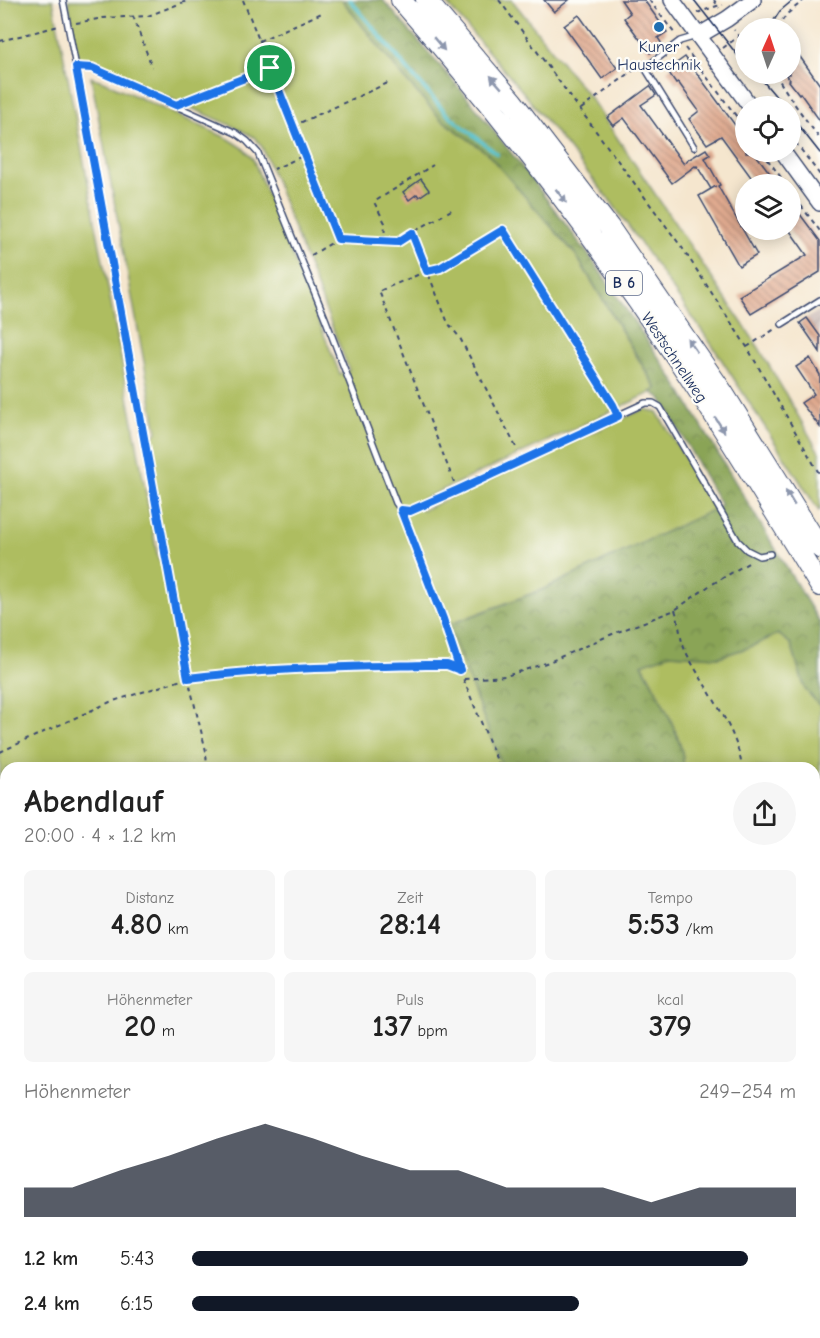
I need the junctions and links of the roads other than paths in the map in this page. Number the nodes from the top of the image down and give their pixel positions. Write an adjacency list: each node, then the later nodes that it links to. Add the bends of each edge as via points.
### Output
1 (63, 0): 14 (lane, via 76,67 92,68 236,133 258,153 401,510 410,511 645,403 653,403 660,406 738,541 759,556)
2 (401, 0): 15 (highway, Westschnellweg / B 6, one-way to 15, via 499,115 592,237 680,363)
3 (426, 0): 13 (highway, Westschnellweg / B 6, one-way to 3, via 719,386 609,227 513,102)
4 (672, 0): 6 (street)
5 (753, 0): 6 (street)
6 (698, 36): 7 (street); 8 (lane, via 680,41 645,68)
7 (743, 96)
8 (694, 147)
9 (790, 162): 10 (street)
10 (820, 203)
11 (820, 300): 12 (lane)
12 (782, 324)
13 (820, 548)
14 (770, 554)
15 (820, 586)

